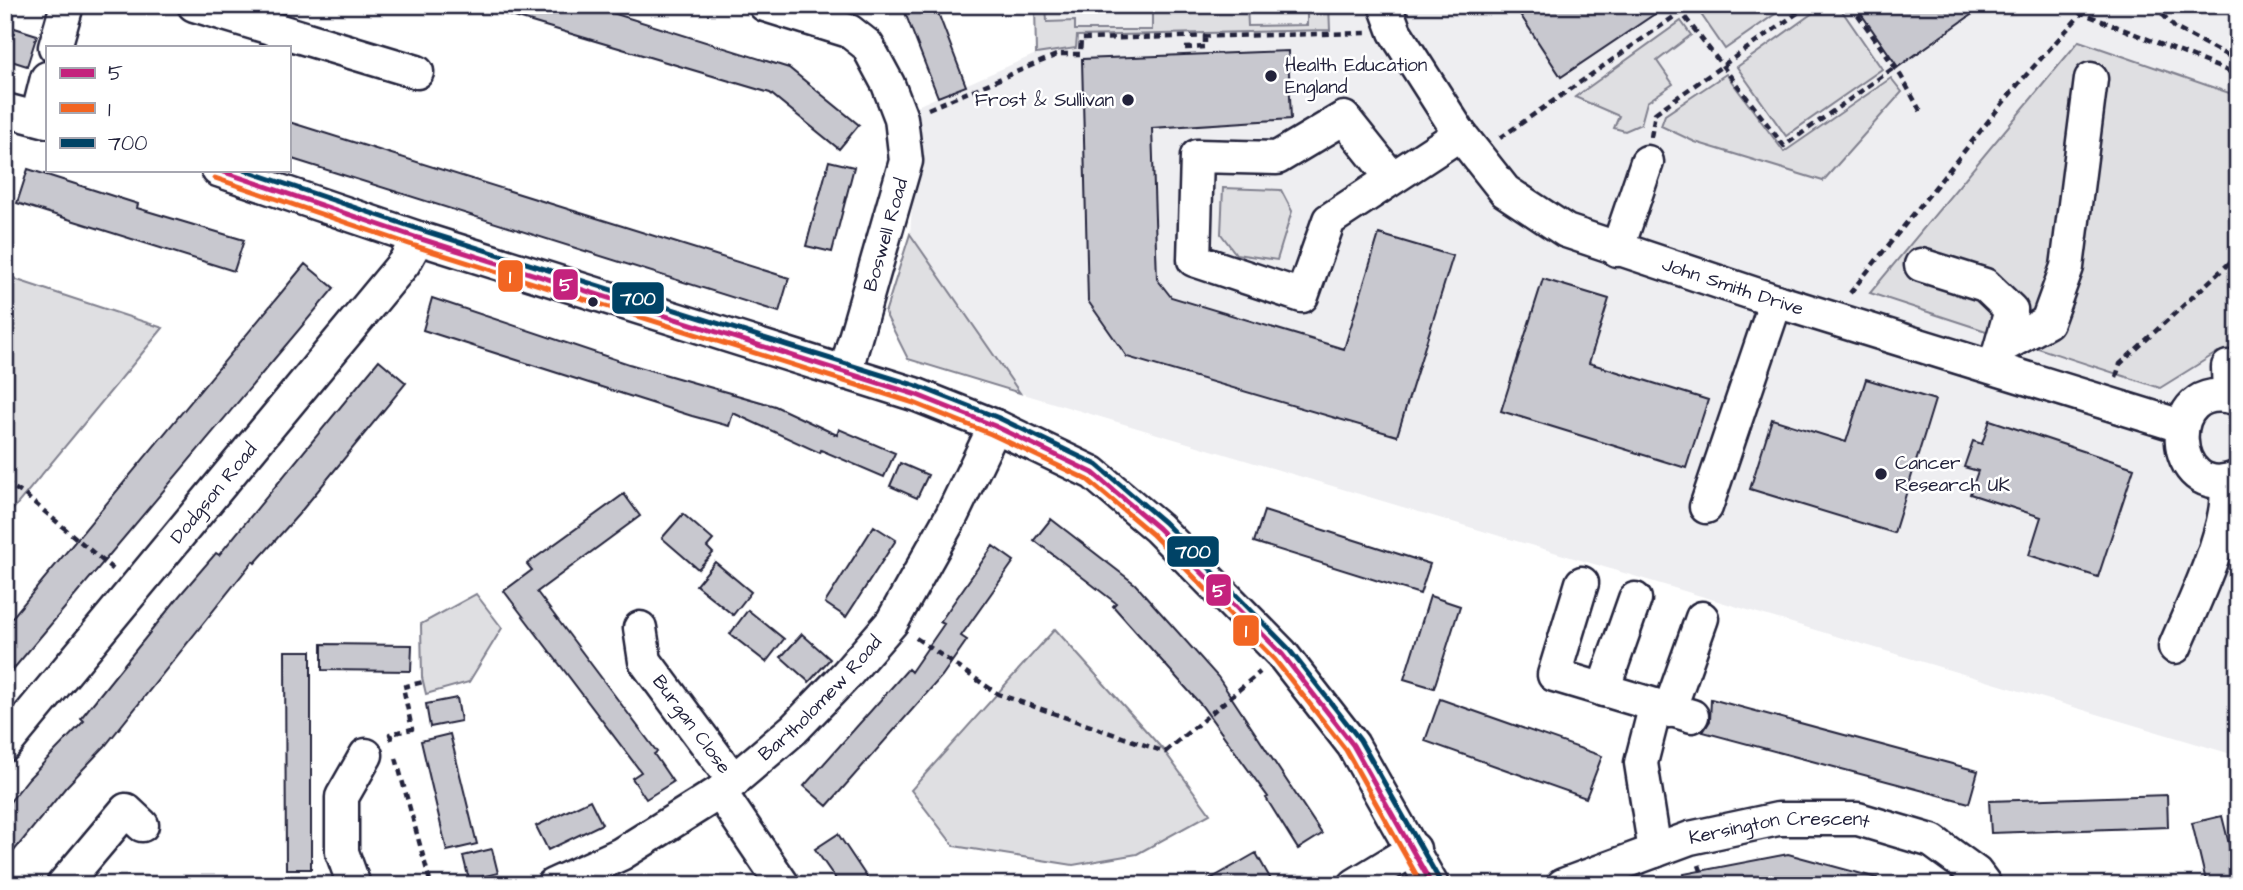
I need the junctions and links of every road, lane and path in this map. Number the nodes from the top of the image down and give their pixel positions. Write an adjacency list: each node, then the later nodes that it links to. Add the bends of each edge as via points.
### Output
1 (66, 5): 14 (street)
2 (194, 5): 19 (street)
3 (765, 5): 11 (street, Boswell Road)
4 (1691, 5): 9 (path)
5 (1810, 5): 17 (path)
6 (1851, 5): 18 (path)
7 (2076, 5): 10 (path)
8 (2154, 5): 16 (path, via 2175,28)
9 (1680, 10): 17 (path); 27 (path)
10 (2082, 13): 20 (path); 36 (path, via 2002,104)
11 (851, 18): 25 (street, Boswell Road, via 888,84)
12 (1390, 19): 13 (path); 27 (street, John Smith Drive)
13 (1205, 36): 15 (path, via 1205,47); 25 (path, via 1081,38 1080,54 1059,54)
14 (55, 46)
15 (1185, 48)
16 (2238, 61)
17 (1724, 65): 18 (path, via 1784,146); 28 (path, via 1655,113)
18 (1895, 67): 24 (path)
19 (417, 72)
20 (2238, 75)
21 (2091, 79): 37 (street, via 2067,267 2048,322)
22 (46, 86): 26 (street)
23 (5, 110): 26 (street)
24 (1922, 114)
25 (901, 118): 38 (street, Boswell Road, via 906,161)
26 (42, 120)
27 (1468, 144): 30 (street); 32 (street, John Smith Drive, via 1505,191 1566,232)
28 (1647, 162): 32 (street)
29 (224, 172): 31 (street)
30 (1391, 177): 30 (street, via 1329,219 1302,296 1194,260 1197,156 1277,158 1344,117)
31 (418, 238): 38 (street); 47 (street, Dodgson Road, via 404,263)
32 (1617, 250): 35 (street, John Smith Drive)
33 (2238, 255): 40 (path, via 2120,364)
34 (1921, 265): 37 (street, via 1985,285 2011,310)
35 (1776, 301): 36 (street, John Smith Drive); 45 (street)
36 (1834, 319): 37 (street, John Smith Drive)
37 (1998, 357): 40 (street, John Smith Drive)
38 (845, 373): 41 (street)
39 (2231, 388): 42 (street, via 2199,403)
40 (2108, 401): 42 (street, John Smith Drive)
41 (995, 425): 50 (street, Bartholomew Road, via 953,516); 53 (street, via 1093,473 1158,528)
42 (2181, 426): 43 (street, via 2180,443 2193,469 2205,478)
43 (2231, 480): 52 (street, via 2222,528)
44 (5, 482): 47 (path)
45 (1706, 507)
46 (1582, 583): 55 (street, via 1554,675)
47 (137, 589): 57 (street, Dodgson Road)
48 (1635, 599): 55 (street)
49 (1702, 618): 56 (street)
50 (892, 622): 53 (path, via 998,694 1166,752); 59 (street, Bartholomew Road, via 803,720)
51 (640, 628): 59 (street, Burgan Close, via 645,661)
52 (2175, 647)
53 (1282, 654): 61 (street, via 1353,745)
54 (423, 682): 58 (path, via 403,687 412,729 390,734)
55 (1604, 690): 56 (street)
56 (1672, 711): 62 (street, via 1641,763)
57 (5, 746)
58 (379, 750): 64 (street, via 342,797 342,852); 65 (path, via 395,755)
59 (727, 786): 66 (street, Bartholomew Road, via 621,854); 67 (street, Burgan Close)
60 (142, 825): 63 (street, via 126,810)
61 (1414, 849): 68 (street); 69 (street)
62 (1655, 851): 70 (street, Kersington Crescent); 71 (street, Kersington Crescent, via 1689,838 1778,819 1858,819 1932,841)
63 (63, 885)
64 (354, 885)
65 (431, 885)
66 (553, 885)
67 (783, 885)
68 (1355, 885)
69 (1432, 885)
70 (1563, 885)
71 (1985, 885)

